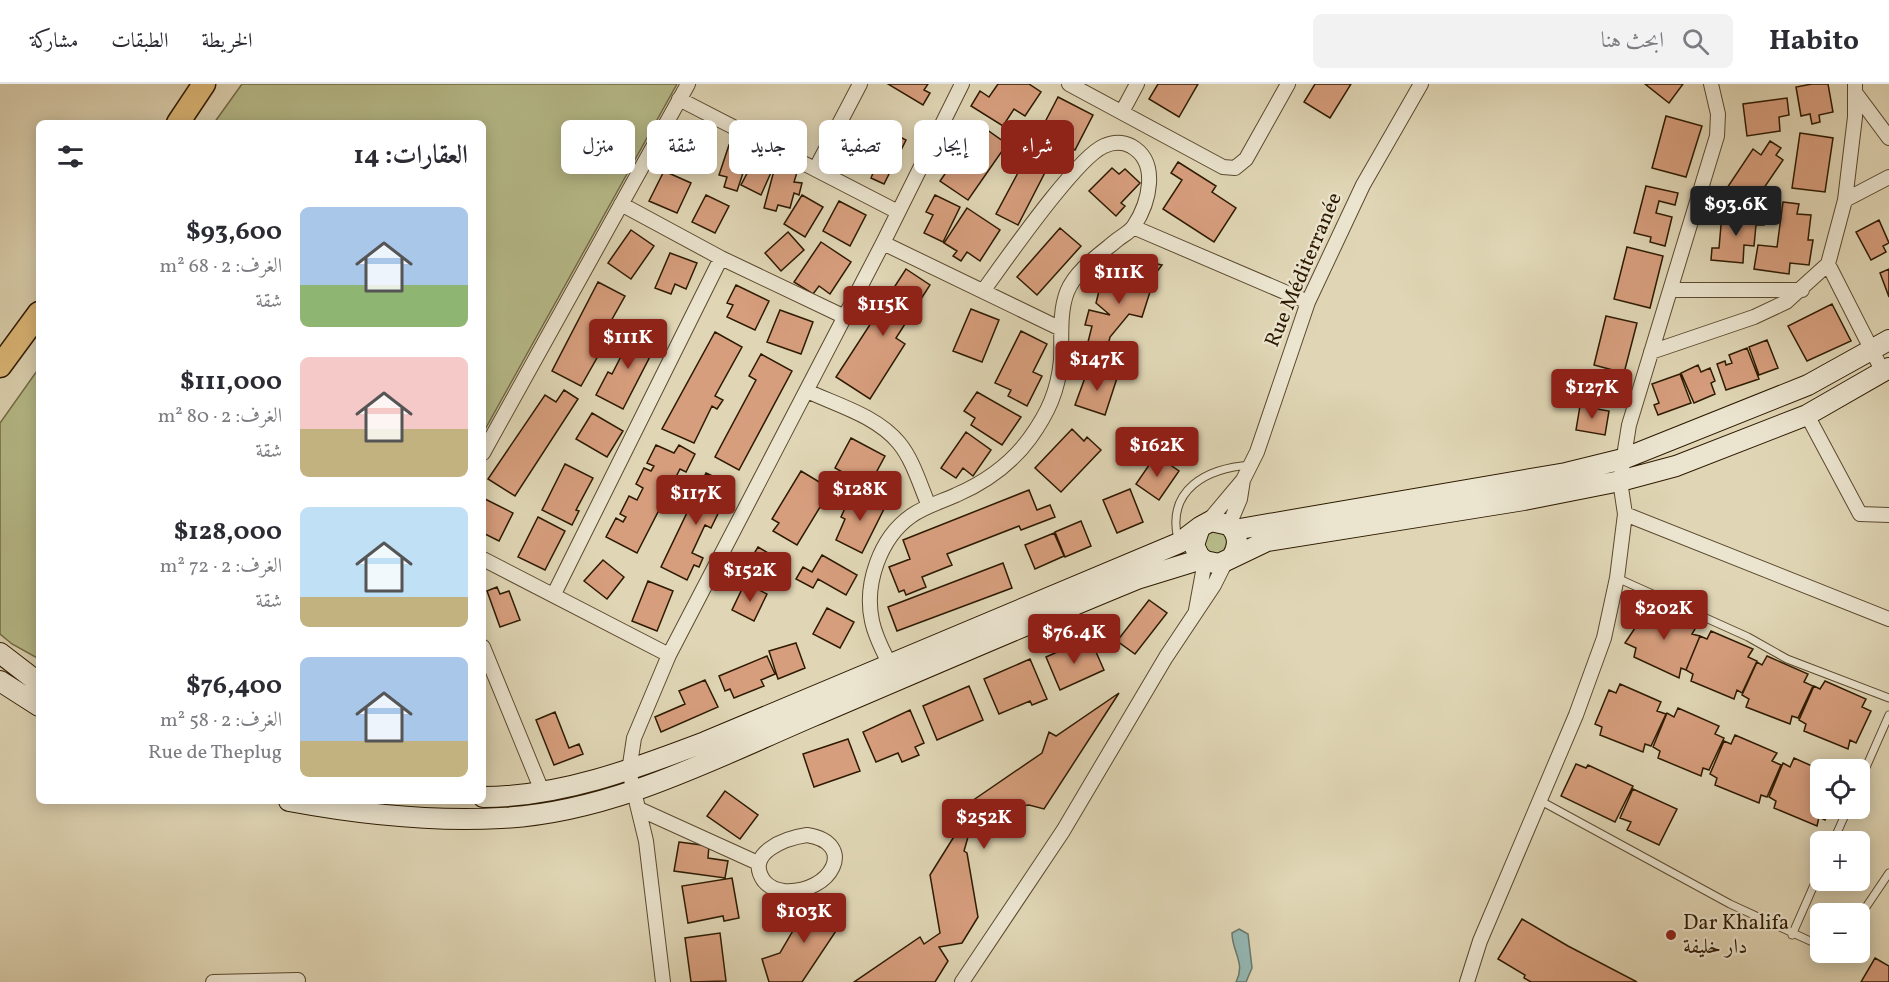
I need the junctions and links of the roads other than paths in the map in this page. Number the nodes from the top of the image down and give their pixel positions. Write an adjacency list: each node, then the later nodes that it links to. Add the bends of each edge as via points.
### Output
1 (204, 84): 13 (main road)
2 (688, 84): 11 (street)
3 (860, 84): 15 (street)
4 (962, 84): 19 (street)
5 (1069, 84): 12 (street)
6 (1137, 84): 12 (street)
7 (1288, 84): 12 (street, via 1246,159 1234,168 1223,167)
8 (1421, 84): 27 (street, Rue Méditerranée, via 1363,185)
9 (1711, 84): 24 (street, via 1718,114 1717,136)
10 (1856, 89): 14 (street); 17 (street)
11 (680, 99): 15 (street); 18 (street)
12 (1122, 112)
13 (180, 120)
14 (1889, 138)
15 (816, 168): 19 (street)
16 (1889, 177): 17 (street)
17 (1845, 200): 23 (street)
18 (621, 204): 22 (street); 37 (street)
19 (898, 212): 21 (street)
20 (1133, 227): 26 (street, via 1149,187 1150,173 1146,160 1129,145 1118,142 1104,146 1081,166); 27 (street); 30 (street, via 1075,278 1067,293)
21 (883, 243): 26 (street); 29 (street)
22 (721, 258): 29 (street); 52 (street)
23 (1828, 264): 25 (street); 31 (street)
24 (1671, 290): 25 (street); 32 (street)
25 (1802, 290): 32 (street, via 1754,318)
26 (983, 291): 30 (street)
27 (1308, 302): 39 (street, Rue Méditerranée)
28 (36, 317): 33 (main road)
29 (845, 317): 35 (street)
30 (1061, 329): 42 (street, via 1057,391 1046,416 1028,441 996,473)
31 (1880, 345): 34 (street); 38 (street, via 1808,385)
32 (1651, 352): 38 (street)
33 (0, 366)
34 (1886, 370): 36 (street)
35 (807, 391): 42 (street, via 889,433 904,451); 57 (street)
36 (1807, 415): 41 (street, via 1676,466); 44 (street, via 1860,514)
37 (486, 448)
38 (1623, 459): 41 (street); 46 (street, via 1566,473)
39 (1251, 465): 40 (street, Rue Méditerranée); 47 (lane, via 1208,474 1191,487 1176,514)
40 (1243, 480): 45 (street, Rue Méditerranée); 46 (street, Rue Méditerranée)
41 (1620, 481): 43 (street); 48 (street, via 1267,541)
42 (929, 506): 58 (street, via 899,526 875,567 871,619)
43 (1625, 514): 51 (street); 54 (street)
44 (1889, 515)
45 (1203, 526): 46 (street, via 1218,521); 47 (street); 50 (street, via 1194,545)
46 (1232, 528): 48 (street, via 1237,544)
47 (1179, 543): 58 (street)
48 (1229, 559): 50 (street, via 1219,564); 53 (street)
49 (486, 560): 52 (street)
50 (1203, 560): 53 (street); 65 (street, via 1137,579)
51 (1617, 578): 61 (lane, via 1748,637 1787,659); 68 (street, via 1594,670)
52 (554, 594): 57 (street)
53 (1195, 612): 79 (street, via 1063,831)
54 (1889, 619)
55 (0, 653): 60 (street)
56 (486, 654): 66 (street)
57 (669, 655): 65 (street, via 634,738)
58 (889, 663): 65 (street, via 705,742)
59 (0, 681): 62 (street)
60 (36, 681)
61 (1889, 698)
62 (36, 704)
63 (1889, 715): 64 (lane)
64 (1870, 759)
65 (634, 790): 66 (street); 69 (street, via 546,812 502,818 416,818); 70 (street); 78 (street, via 650,865)
66 (542, 791): 67 (street)
67 (486, 797)
68 (1539, 800): 74 (lane); 80 (street)
69 (311, 804)
70 (758, 863): 70 (street, via 767,885 784,891 824,880 835,860 826,842 807,835 769,849)
71 (1889, 873): 73 (lane)
72 (1811, 891): 74 (lane)
73 (1869, 903)
74 (1792, 935): 75 (lane)
75 (1810, 942)
76 (298, 980): 77 (street)
77 (213, 982)
78 (663, 982)
79 (962, 982)
80 (1467, 982)

